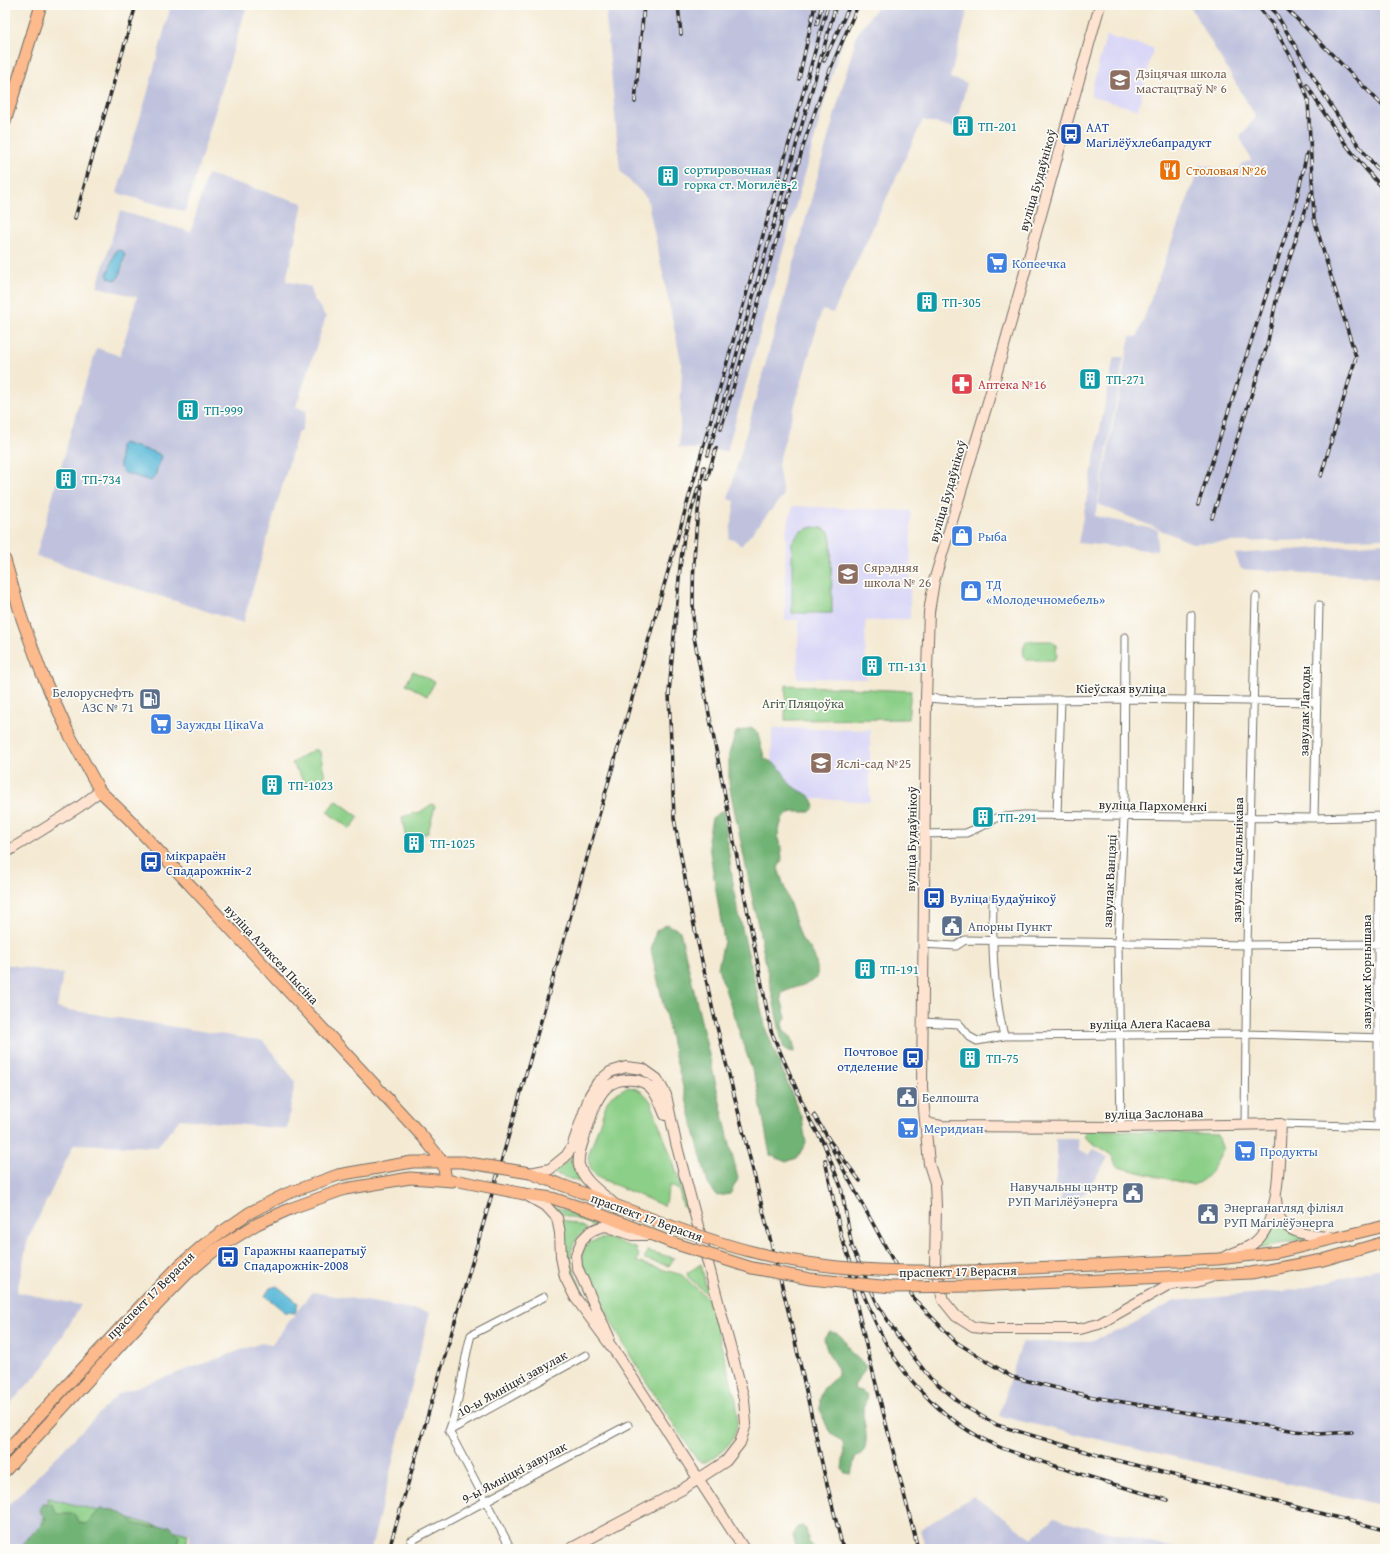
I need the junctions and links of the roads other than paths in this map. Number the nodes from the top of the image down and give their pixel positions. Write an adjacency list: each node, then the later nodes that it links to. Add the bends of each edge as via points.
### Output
1 (40, 5): 3 (main road)
2 (1100, 5): 9 (main road, вуліца Будаўнікоў, via 996,375 934,581 928,612)
3 (5, 122)
4 (5, 560): 15 (main road, вуліца Аляксея Пысіна, via 22,619 42,674 69,734)
5 (1256, 597): 13 (street, завулак Кацельнікава)
6 (1318, 605): 14 (street, завулак Лагоды)
7 (1191, 615): 12 (street)
8 (1125, 637): 10 (street, завулак Ванцэці)
9 (926, 698): 11 (street, Кіеўская вуліца, via 976,701); 22 (main road, вуліца Будаўнікоў)
10 (1125, 698): 11 (street, Кіеўская вуліца); 12 (street, Кіеўская вуліца); 17 (street, завулак Ванцэці)
11 (1061, 700): 16 (street)
12 (1190, 701): 13 (street, Кіеўская вуліца); 19 (street)
13 (1254, 702): 14 (street, Кіеўская вуліца); 20 (street, завулак Кацельнікава)
14 (1316, 702): 21 (street, завулак Лагоды)
15 (100, 791): 23 (main road); 40 (main road, вуліца Аляксея Пысіна, via 129,819)
16 (1058, 815): 17 (street, вуліца Пархоменкі); 22 (street, вуліца Пархоменкі, via 1011,815 996,818 966,833)
17 (1124, 816): 19 (street, вуліца Пархоменкі); 26 (street, завулак Ванцэці)
18 (1382, 816): 21 (street, вуліца Пархоменкі); 28 (street, завулак Корнышава)
19 (1188, 817): 20 (street, вуліца Пархоменкі)
20 (1250, 817): 21 (street, вуліца Пархоменкі); 29 (street, завулак Кацельнікава)
21 (1314, 818)
22 (924, 834): 27 (main road, вуліца Будаўнікоў)
23 (5, 853)
24 (993, 899): 25 (street)
25 (992, 940): 26 (street); 27 (street, via 965,940 956,946); 32 (street, via 997,998)
26 (1118, 943): 29 (street); 33 (street, завулак Ванцэці)
27 (923, 944): 30 (main road, вуліца Будаўнікоў)
28 (1381, 944): 29 (street); 34 (street, завулак Корнышава)
29 (1247, 945): 31 (street, завулак Кацельнікава)
30 (922, 1022): 32 (street, вуліца Алега Касаева, via 959,1024 977,1041); 35 (main road, вуліца Будаўнікоў)
31 (1246, 1034): 33 (street, вуліца Алега Касаева); 34 (street, вуліца Алега Касаева); 36 (street, завулак Кацельнікава)
32 (1004, 1036): 33 (street, вуліца Алега Касаева)
33 (1119, 1036): 38 (street, завулак Ванцэці)
34 (1382, 1038): 39 (street, завулак Корнышава)
35 (925, 1121): 38 (main road, вуліца Заслонава, via 941,1126); 54 (main road, вуліца Будаўнікоў, via 929,1164 935,1183 935,1265 943,1300 956,1316 973,1327 1080,1329 1099,1324 1168,1286 1196,1282)
36 (1245, 1124): 37 (main road, вуліца Заслонава); 38 (main road, вуліца Заслонава)
37 (1281, 1124): 39 (street, вуліца Заслонава); 47 (main road)
38 (1121, 1127)
39 (1382, 1127)
40 (423, 1137): 42 (main road, via 426,1149 423,1156); 43 (main road, вуліца Аляксея Пысіна)
41 (676, 1143): 44 (main road, via 666,1095 657,1079 643,1069 626,1067 610,1072 598,1082 590,1095 572,1147 566,1156 550,1169); 48 (main road, via 659,1100 649,1085 624,1079 607,1087 598,1100 581,1149 579,1163 582,1173 589,1182); 62 (main road, via 744,1399 746,1424 740,1443 726,1461)
42 (412, 1162): 43 (main road, праспект 17 Верасня); 60 (main road, праспект 17 Верасня, via 338,1175 286,1194 249,1213 207,1242 147,1299)
43 (443, 1162): 44 (main road, праспект 17 Верасня, bridge, via 463,1162); 45 (main road, вуліца Аляксея Пысіна)
44 (530, 1173): 48 (main road, праспект 17 Верасня)
45 (446, 1180): 46 (main road, праспект 17 Верасня, bridge); 61 (main road, праспект 17 Верасня, via 410,1178 345,1189 257,1224 216,1250 187,1274 156,1306)
46 (524, 1194): 50 (main road, праспект 17 Верасня, via 552,1198); 57 (main road, via 547,1207 557,1218 565,1277 575,1297)
47 (1275, 1197): 51 (main road, via 1280,1218 1291,1230); 53 (main road, via 1269,1223 1261,1237 1246,1248)
48 (613, 1203): 53 (main road, праспект 17 Верасня, bridge, via 668,1225 753,1253 814,1264 905,1272)
49 (1385, 1226): 51 (main road, праспект 17 Верасня)
50 (650, 1235): 54 (main road, праспект 17 Верасня, bridge, via 752,1268 810,1279 892,1287 974,1286); 57 (main road, via 632,1234 606,1226 598,1228 582,1240 576,1255 577,1267)
51 (1337, 1238): 53 (main road, праспект 17 Верасня, via 1279,1252)
52 (1385, 1242): 54 (main road, праспект 17 Верасня, via 1323,1260 1252,1273)
53 (1218, 1259)
54 (1221, 1274)
55 (544, 1297): 59 (street, via 470,1335 454,1418)
56 (586, 1355): 59 (street, 10-ы Ямніцкі завулак)
57 (619, 1357): 62 (main road)
58 (628, 1425): 63 (street, 9-ы Ямніцкі завулак)
59 (449, 1431): 63 (street)
60 (5, 1452)
61 (5, 1471)
62 (698, 1478): 66 (main road, via 683,1489); 67 (main road)
63 (486, 1501): 64 (street, 9-ы Ямніцкі завулак); 65 (street)
64 (411, 1541)
65 (511, 1549)
66 (570, 1549)
67 (744, 1549)

